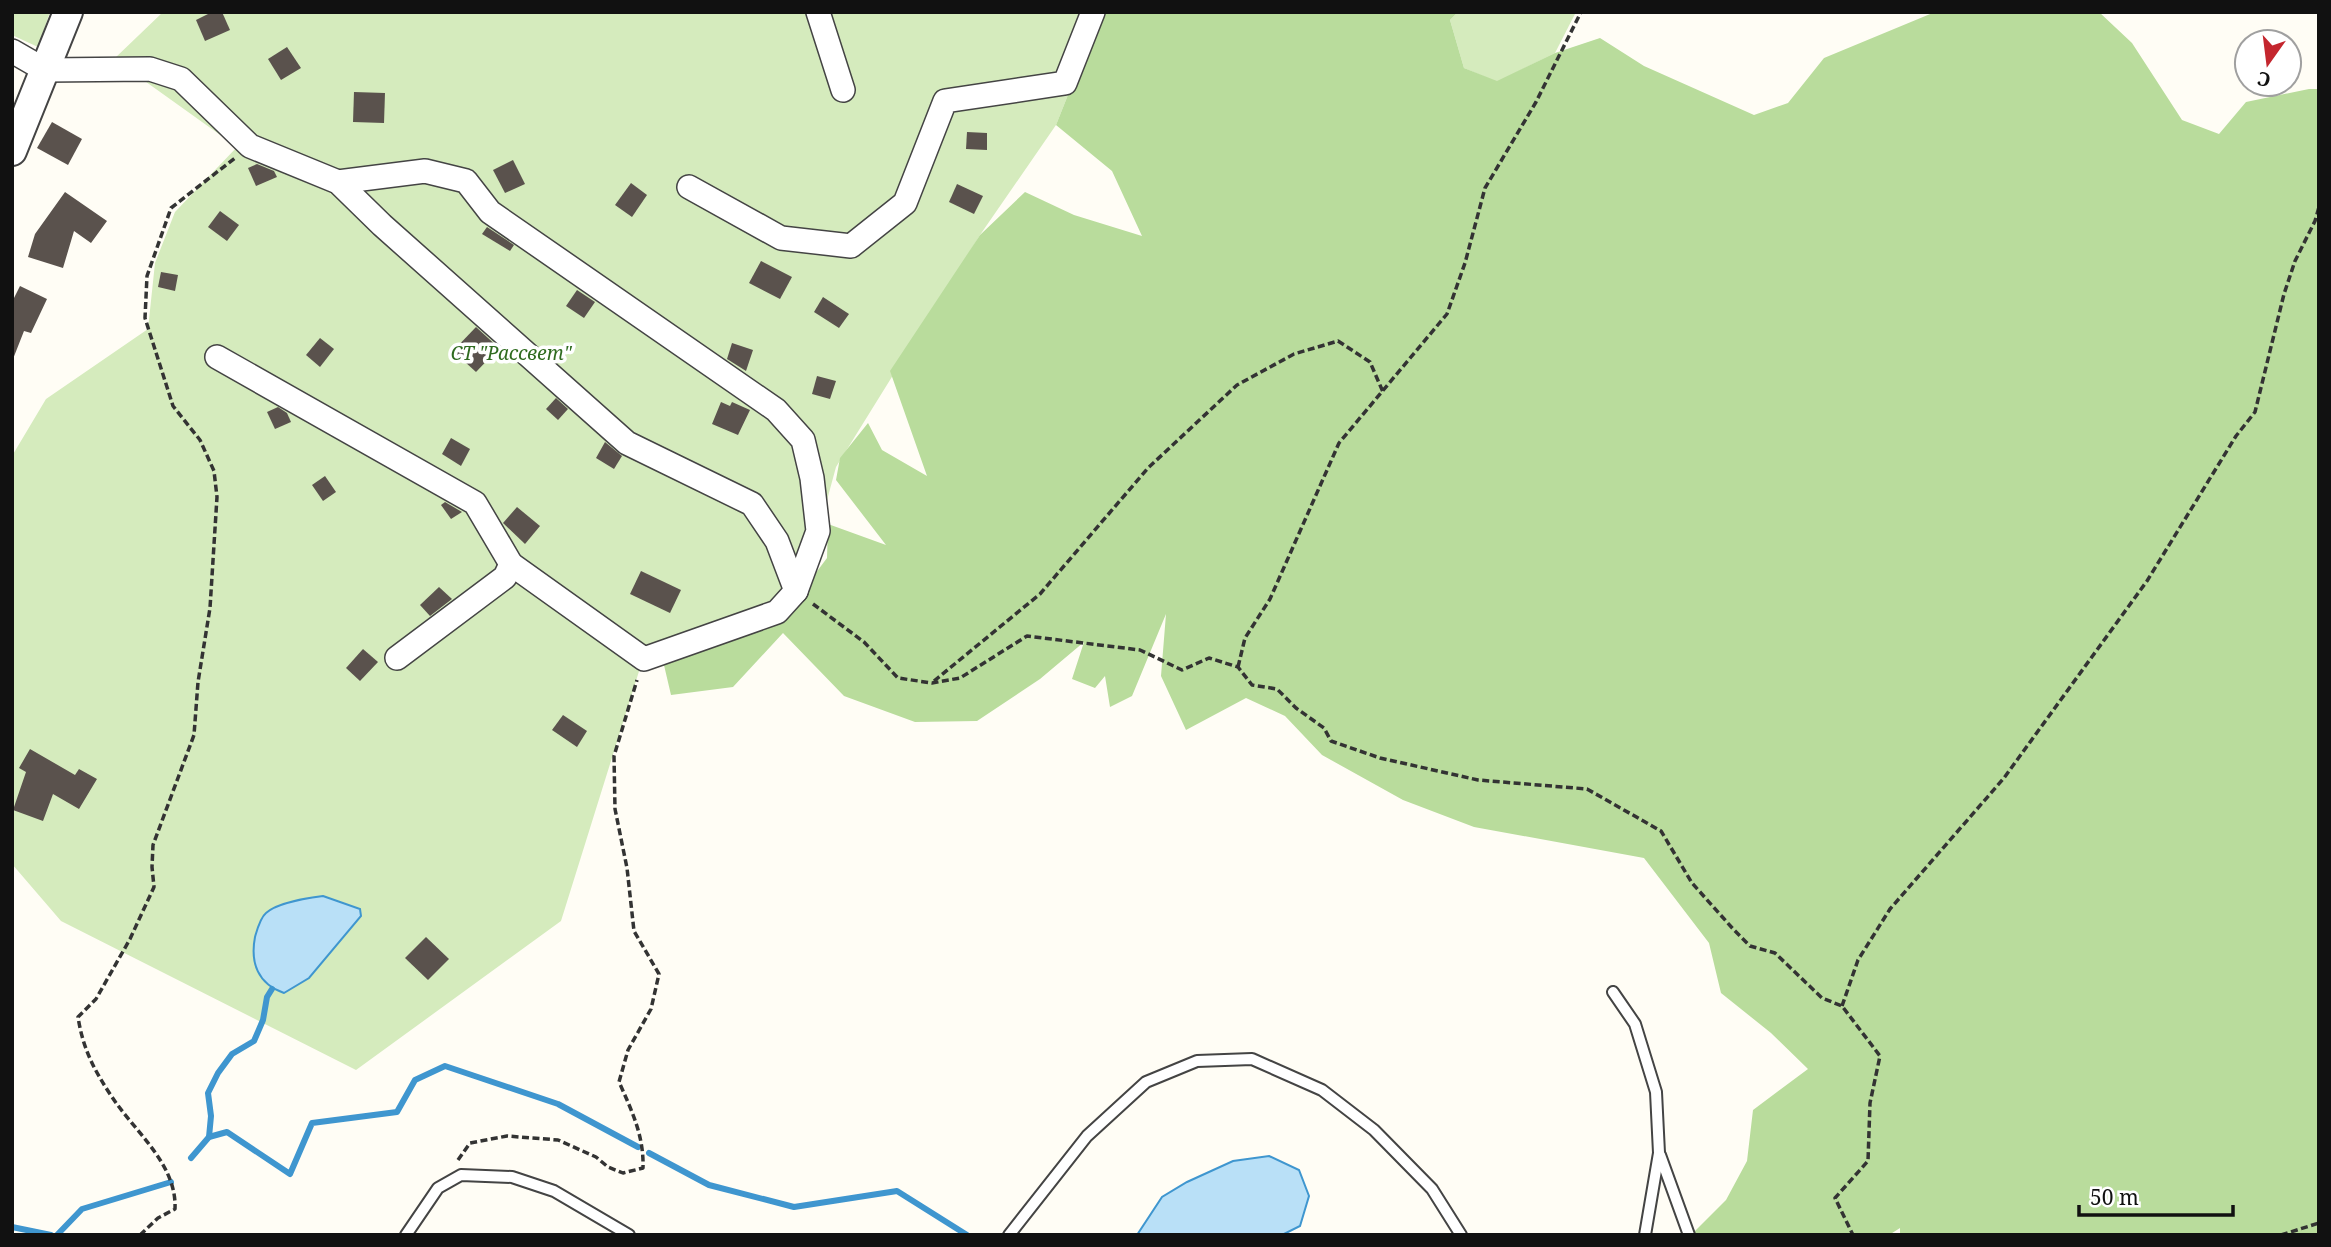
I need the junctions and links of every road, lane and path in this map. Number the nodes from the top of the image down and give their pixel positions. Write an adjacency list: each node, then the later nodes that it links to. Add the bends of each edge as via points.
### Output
1 (68, 12): 6 (street)
2 (818, 12): 7 (street)
3 (1093, 12): 11 (street, via 1065,83 945,101 905,203 851,246 780,238)
4 (1581, 12): 14 (path, via 1536,102 1485,188 1447,314)
5 (12, 51): 6 (street)
6 (45, 70): 8 (street, via 150,69 181,79); 9 (street)
7 (843, 90)
8 (250, 146): 10 (street); 26 (path, via 171,208 147,276 145,318 153,346 173,406 200,440 214,471 217,497 210,608 194,735 153,845 154,887 96,999 78,1017 82,1042 95,1071 155,1151 176,1195 175,1209)
9 (12, 151)
10 (338, 182): 16 (street, via 627,443 752,504 776,541); 16 (street, via 425,171 466,181 490,212 776,410 803,440 818,531)
11 (690, 187)
12 (2319, 207): 22 (path, via 2284,294 2255,412 2147,581 2004,778 1890,909 1858,960)
13 (218, 357): 15 (street, via 475,503)
14 (1383, 392): 19 (path, via 1339,443 1269,599 1245,638); 20 (path, via 1370,362 1338,341 1294,354 1237,386 1149,468 1040,594)
15 (511, 564): 17 (street, via 505,577); 18 (street)
16 (796, 591): 18 (street, via 777,612); 20 (path, via 864,642 898,678)
17 (397, 658)
18 (644, 659): 24 (path, via 614,756 615,809 634,931 659,974 652,1009 628,1050 619,1082 643,1147 643,1168 623,1173 558,1140 507,1136 470,1143 457,1159)
19 (1238, 667): 20 (path, via 1209,658 1182,670 1140,650 1027,636 960,678); 22 (path, via 1252,685 1277,689 1324,728 1331,741 1380,758 1478,780 1587,789 1661,831 1692,883 1750,946 1775,953 1822,998)
20 (932, 683)
21 (1613, 992): 23 (lane, via 1635,1024 1656,1092)
22 (1842, 1006): 33 (path, via 1880,1056 1870,1103 1868,1161 1835,1198)
23 (1659, 1153): 31 (lane); 32 (lane)
24 (461, 1175): 27 (lane, via 438,1188); 28 (lane, via 512,1177 554,1191)
25 (2319, 1223): 34 (path)
26 (140, 1235)
27 (406, 1235)
28 (629, 1235)
29 (1009, 1235): 30 (lane, via 1087,1136 1146,1082 1197,1061 1252,1059 1322,1090 1374,1130 1432,1189)
30 (1461, 1235)
31 (1644, 1235)
32 (1689, 1235)
33 (1853, 1235)
34 (2281, 1235)

